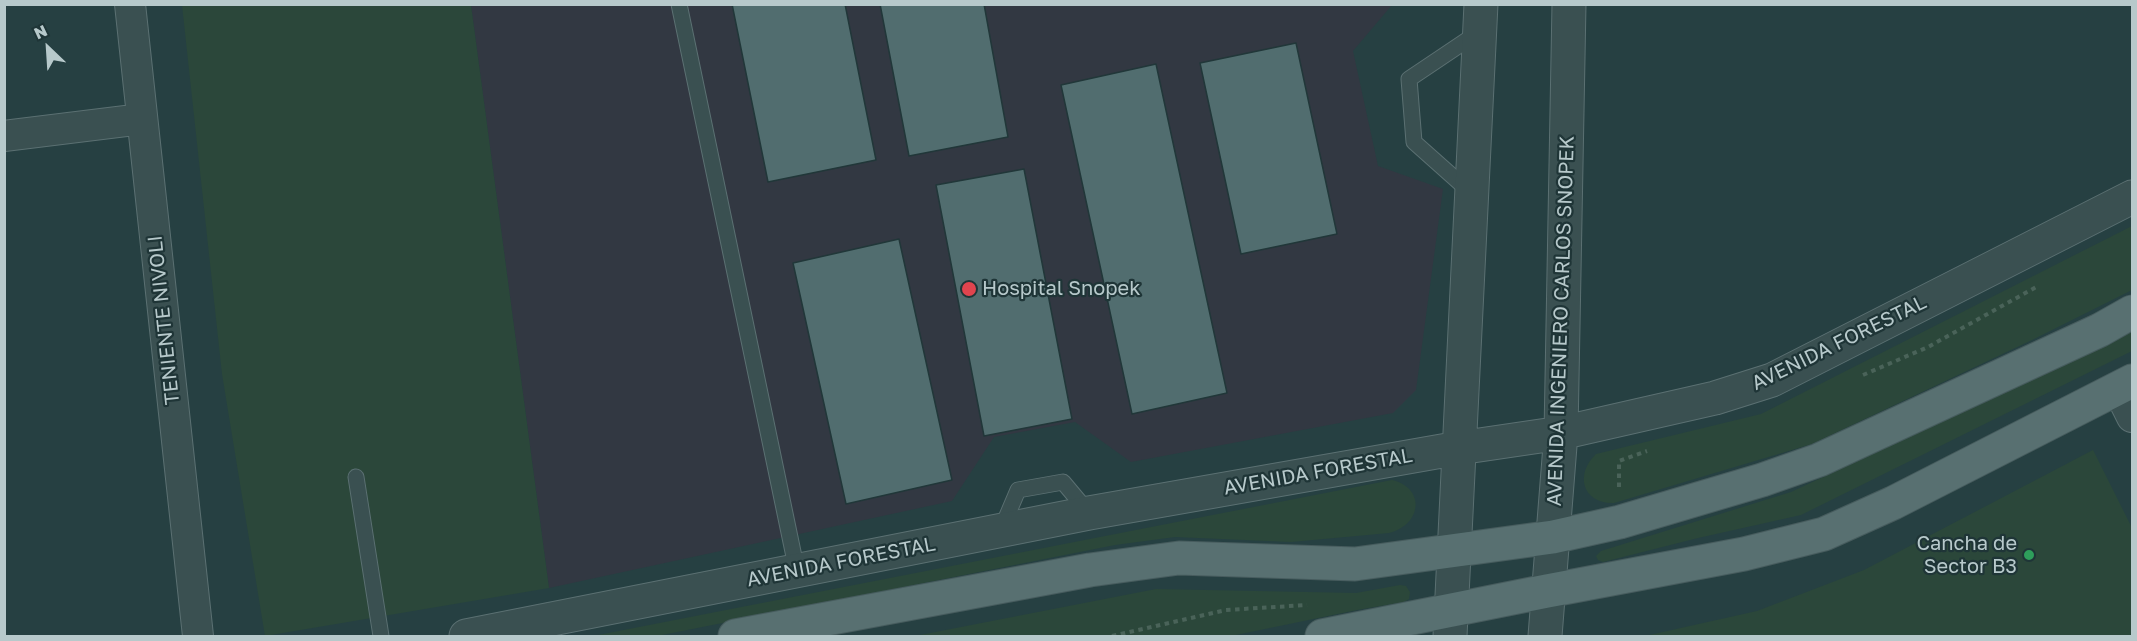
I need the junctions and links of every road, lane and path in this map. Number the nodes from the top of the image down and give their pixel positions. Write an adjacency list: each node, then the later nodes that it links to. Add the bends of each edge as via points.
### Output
1 (130, 4): 5 (street, TENIENTE NIVOLI)
2 (679, 4): 16 (lane)
3 (1569, 4): 11 (street, AVENIDA INGENIERO CARLOS SNOPEK)
4 (1480, 18): 7 (street); 7 (lane, via 1409,79 1414,142)
5 (142, 119): 6 (street); 20 (street, TENIENTE NIVOLI)
6 (4, 136)
7 (1471, 193): 12 (street)
8 (2133, 197): 11 (street, AVENIDA FORESTAL, via 1772,380 1715,398)
9 (2133, 312): 14 (main road, via 1819,460 1620,522)
10 (2128, 396): 17 (main road, via 1824,534 1744,554)
11 (1561, 433): 12 (street, AVENIDA FORESTAL); 14 (street, AVENIDA INGENIERO CARLOS SNOPEK)
12 (1459, 448): 15 (street); 16 (street, AVENIDA FORESTAL, via 1089,513)
13 (356, 477): 21 (lane)
14 (1553, 537): 15 (main road); 17 (street, AVENIDA INGENIERO CARLOS SNOPEK)
15 (1453, 550): 19 (street); 23 (main road, via 1355,564 1179,558 1090,570)
16 (797, 571): 22 (street, AVENIDA FORESTAL)
17 (1547, 591): 19 (main road); 26 (street, AVENIDA INGENIERO CARLOS SNOPEK)
18 (1317, 604): 24 (path, via 1226,610)
19 (1450, 623): 25 (main road)
20 (198, 636)
21 (381, 636)
22 (466, 636)
23 (735, 636)
24 (1112, 636)
25 (1322, 636)
26 (1545, 636)

